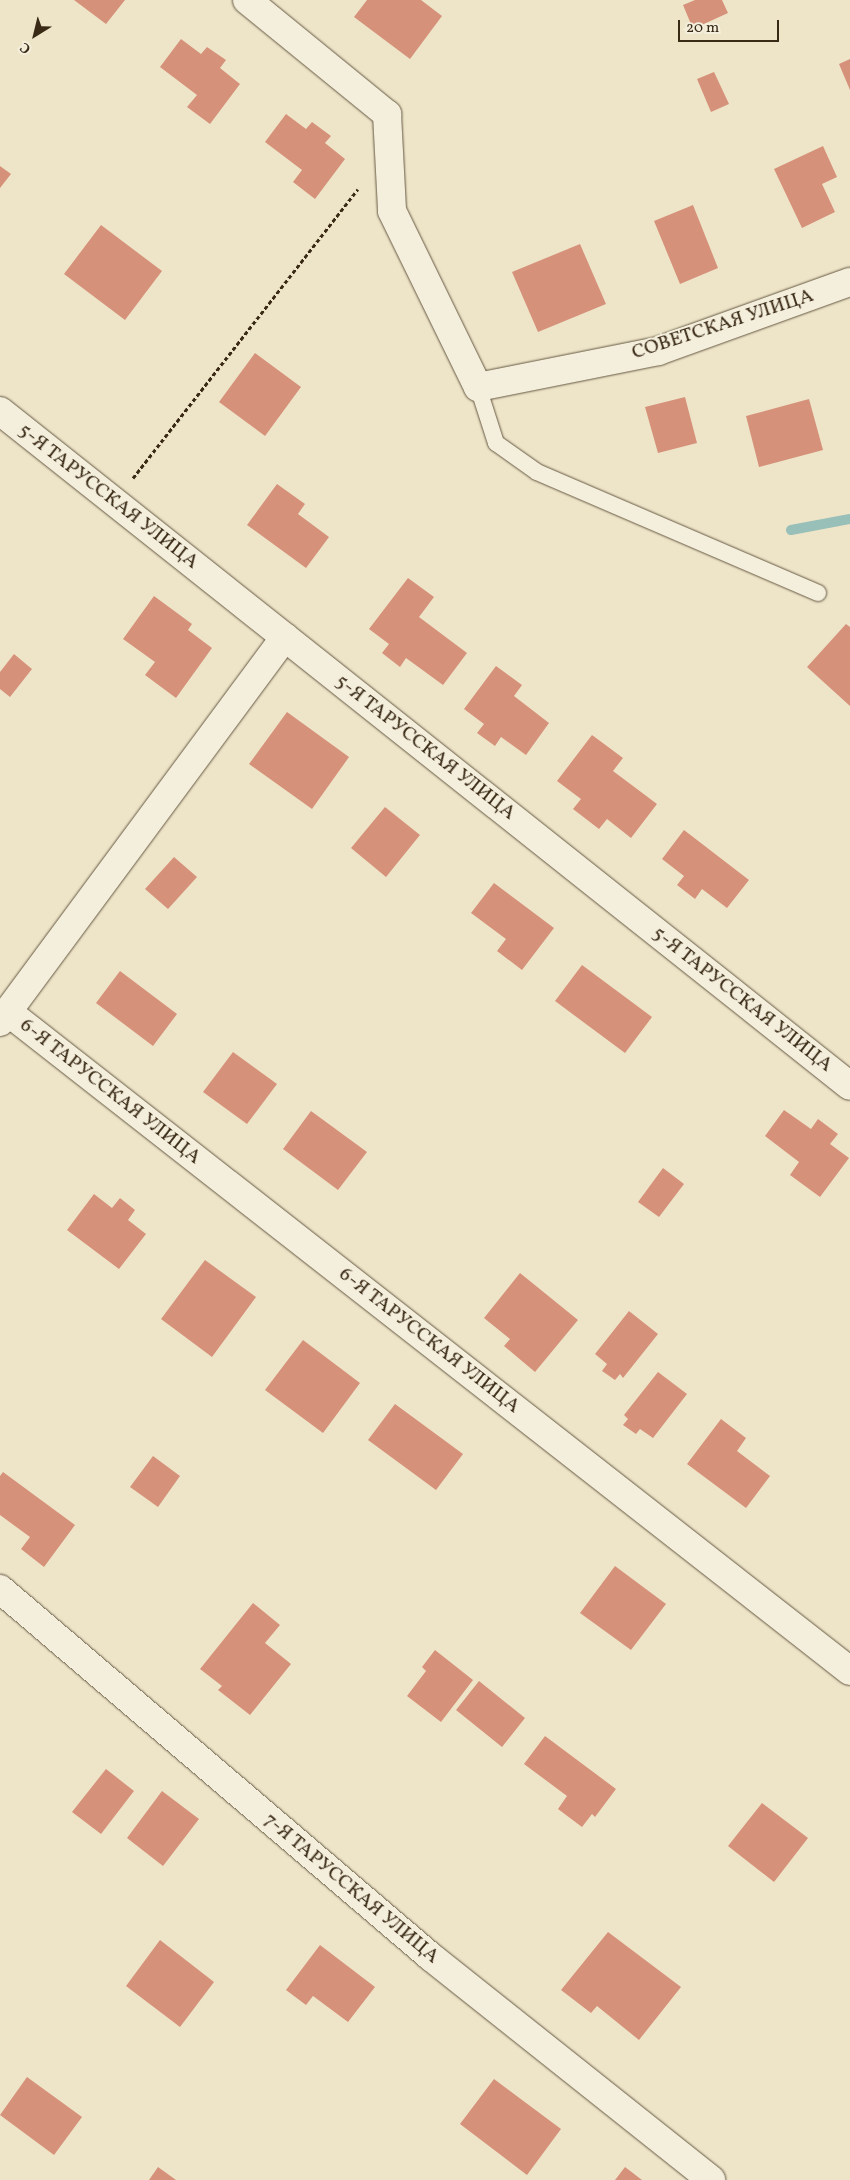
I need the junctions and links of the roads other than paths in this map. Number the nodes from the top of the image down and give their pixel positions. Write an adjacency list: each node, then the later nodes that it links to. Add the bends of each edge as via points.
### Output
1 (247, 0): 3 (street, via 387,114 392,211)
2 (850, 282): 3 (street, СОВЕТСКАЯ УЛИЦА, via 658,350)
3 (478, 388): 5 (lane, via 496,443 537,472)
4 (0, 411): 6 (street, 5-Я ТАРУССКАЯ УЛИЦА)
5 (818, 593)
6 (285, 637): 7 (street); 8 (street, 5-Я ТАРУССКАЯ УЛИЦА)
7 (4, 1017): 10 (street, 6-Я ТАРУССКАЯ УЛИЦА)
8 (850, 1086)
9 (0, 1589): 11 (street, 7-Я ТАРУССКАЯ УЛИЦА, via 431,1957)
10 (850, 1671)
11 (711, 2180)

